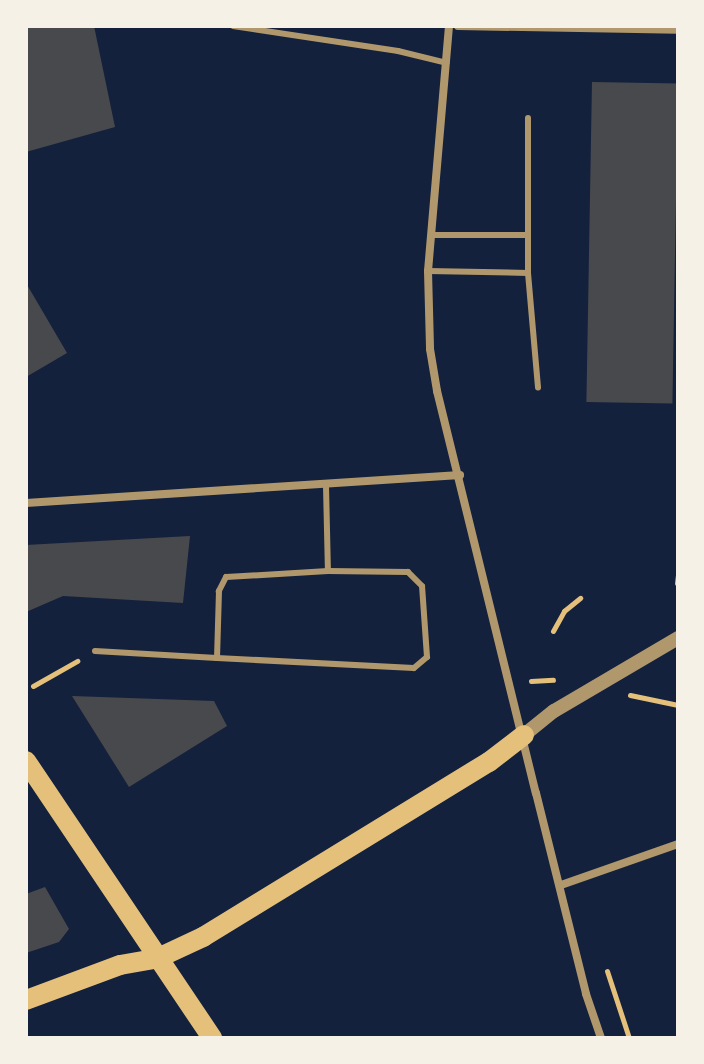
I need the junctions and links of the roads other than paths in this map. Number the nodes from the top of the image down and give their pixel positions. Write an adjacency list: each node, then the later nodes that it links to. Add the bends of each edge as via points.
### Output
1 (233, 26): 5 (lane)
2 (449, 26): 5 (street)
3 (458, 26): 4 (street)
4 (678, 30)
5 (447, 63): 7 (street)
6 (528, 118): 8 (lane)
7 (431, 235): 8 (lane); 9 (street)
8 (527, 235): 10 (lane)
9 (428, 271): 10 (lane); 12 (street, via 430,349)
10 (528, 273): 11 (lane)
11 (538, 388)
12 (460, 475): 13 (street); 19 (street)
13 (326, 486): 14 (street); 15 (lane)
14 (26, 503)
15 (328, 571): 18 (lane, via 226,577 219,591); 18 (lane, via 408,572 416,578 422,586 428,636 422,665)
16 (678, 638): 19 (street, via 554,711)
17 (95, 651): 18 (lane)
18 (217, 658)
19 (524, 735): 22 (street); 23 (main road, via 489,762 203,937)
20 (26, 761): 23 (main road)
21 (678, 844): 22 (street)
22 (561, 885): 26 (street)
23 (158, 958): 24 (main road, via 120,965); 25 (main road)
24 (26, 1000)
25 (212, 1038)
26 (601, 1038)

